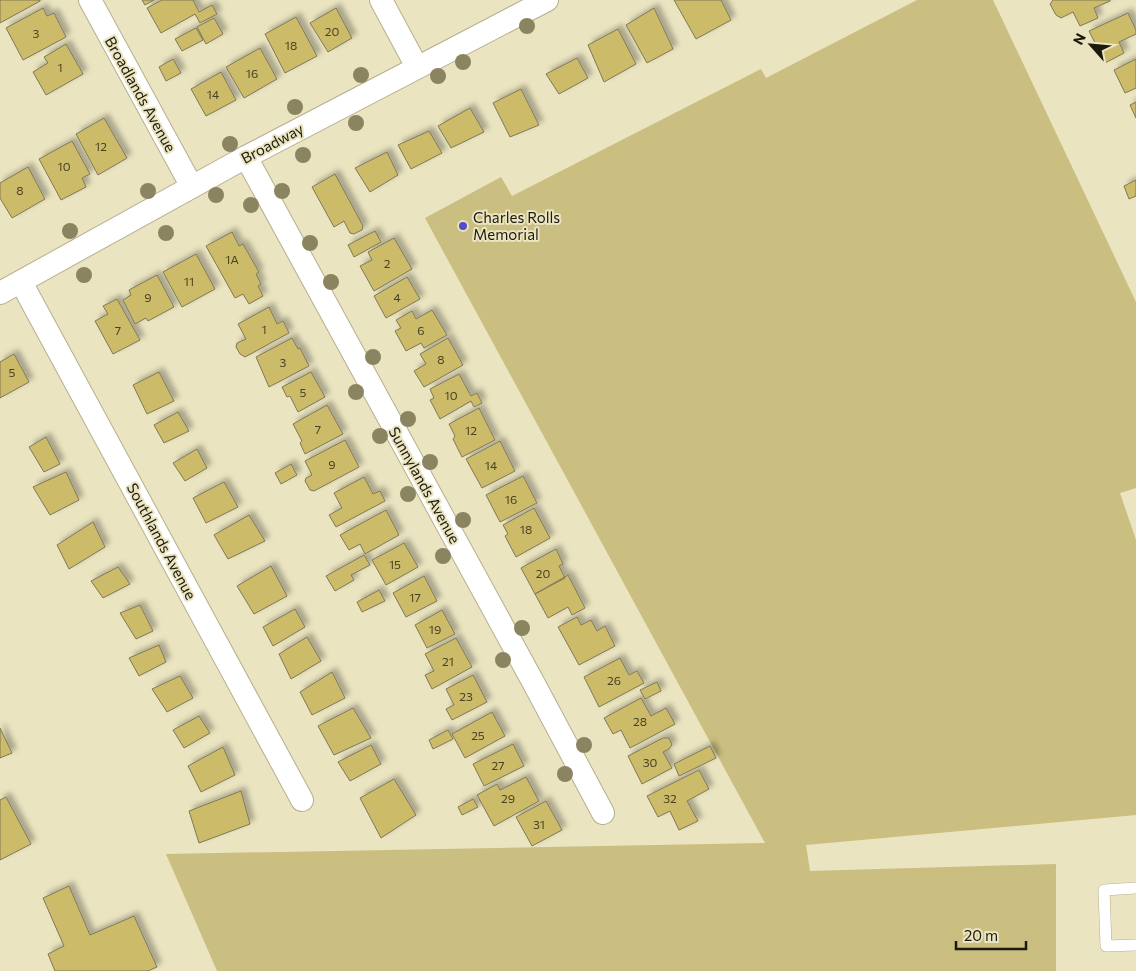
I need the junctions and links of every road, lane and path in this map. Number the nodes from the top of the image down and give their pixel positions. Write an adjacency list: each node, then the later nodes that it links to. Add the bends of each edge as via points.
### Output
1 (90, 0): 6 (street, Broadlands Avenue)
2 (381, 0): 4 (street)
3 (547, 0): 4 (street, Broadway)
4 (417, 67): 5 (street, Broadway)
5 (246, 157): 6 (street, Broadway); 10 (street, Sunnylands Avenue)
6 (192, 187): 7 (street, Broadway)
7 (22, 282): 8 (street, Broadway); 9 (street, Southlands Avenue)
8 (0, 293)
9 (302, 800)
10 (603, 813)
11 (1136, 888): 12 (lane, via 1104,890 1106,946)
12 (1136, 945)

